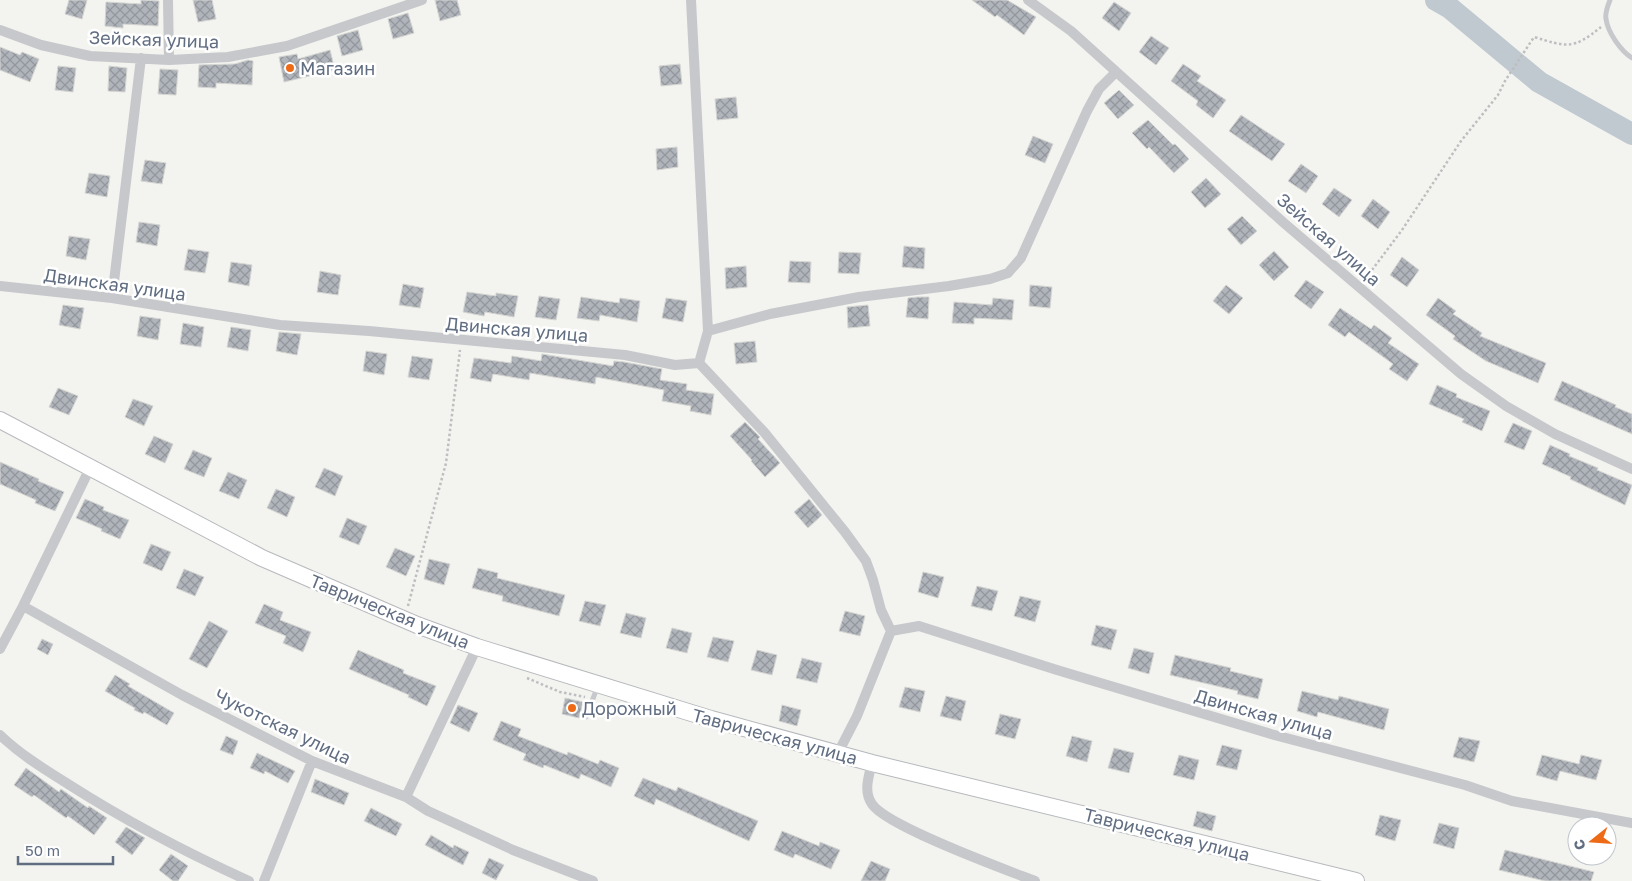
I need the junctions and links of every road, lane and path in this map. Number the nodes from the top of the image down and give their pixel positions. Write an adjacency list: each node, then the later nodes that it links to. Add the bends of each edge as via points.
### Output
1 (168, 0): 10 (street)
2 (422, 0): 10 (street, Зейская улица, via 287,46 228,57)
3 (692, 0): 15 (street)
4 (1028, 0): 11 (street, Зейская улица, via 1071,31)
5 (1610, 0): 6 (lane, via 1605,18)
6 (1607, 22): 9 (lane, via 1612,34); 13 (path, via 1584,41 1574,44 1562,45 1534,37 1498,95 1461,141)
7 (0, 30): 8 (street, Зейская улица, via 41,45 90,56)
8 (141, 58): 10 (street, Зейская улица); 14 (street)
9 (1632, 58)
10 (169, 60)
11 (1116, 72): 13 (street, Зейская улица); 15 (street, via 1099,89 1087,111 1021,258 1008,273 982,281 859,297)
12 (0, 286): 14 (street, Двинская улица)
13 (1360, 287): 20 (street, Зейская улица, via 1460,374 1506,406 1555,434)
14 (112, 298): 16 (street, Двинская улица, via 280,325)
15 (708, 331): 17 (street)
16 (461, 341): 17 (street, Двинская улица, via 625,355 675,365); 22 (path, via 446,463)
17 (699, 363): 23 (street, via 764,432 866,561)
18 (0, 420): 19 (main road, Таврическая улица)
19 (90, 468): 21 (street); 24 (main road, Таврическая улица, via 262,558 417,625)
20 (1632, 469)
21 (23, 606): 25 (street); 30 (street, Чукотская улица, via 182,695)
22 (408, 608)
23 (891, 631): 29 (street, via 857,716); 33 (street, Двинская улица, via 918,626 1271,734 1466,785 1512,801)
24 (477, 647): 26 (main road, Таврическая улица); 32 (street)
25 (0, 649)
26 (598, 685): 27 (lane); 29 (main road, Таврическая улица)
27 (586, 717)
28 (0, 735): 34 (street, via 16,751 101,805)
29 (838, 753): 31 (main road, Таврическая улица)
30 (312, 762): 32 (street, Чукотская улица); 35 (street)
31 (872, 763): 37 (street, via 866,790 877,810 973,857); 38 (main road, Таврическая улица)
32 (406, 798): 36 (street, Чукотская улица, via 513,850)
33 (1632, 823)
34 (249, 881)
35 (264, 881)
36 (593, 881)
37 (1035, 881)
38 (1356, 881)

